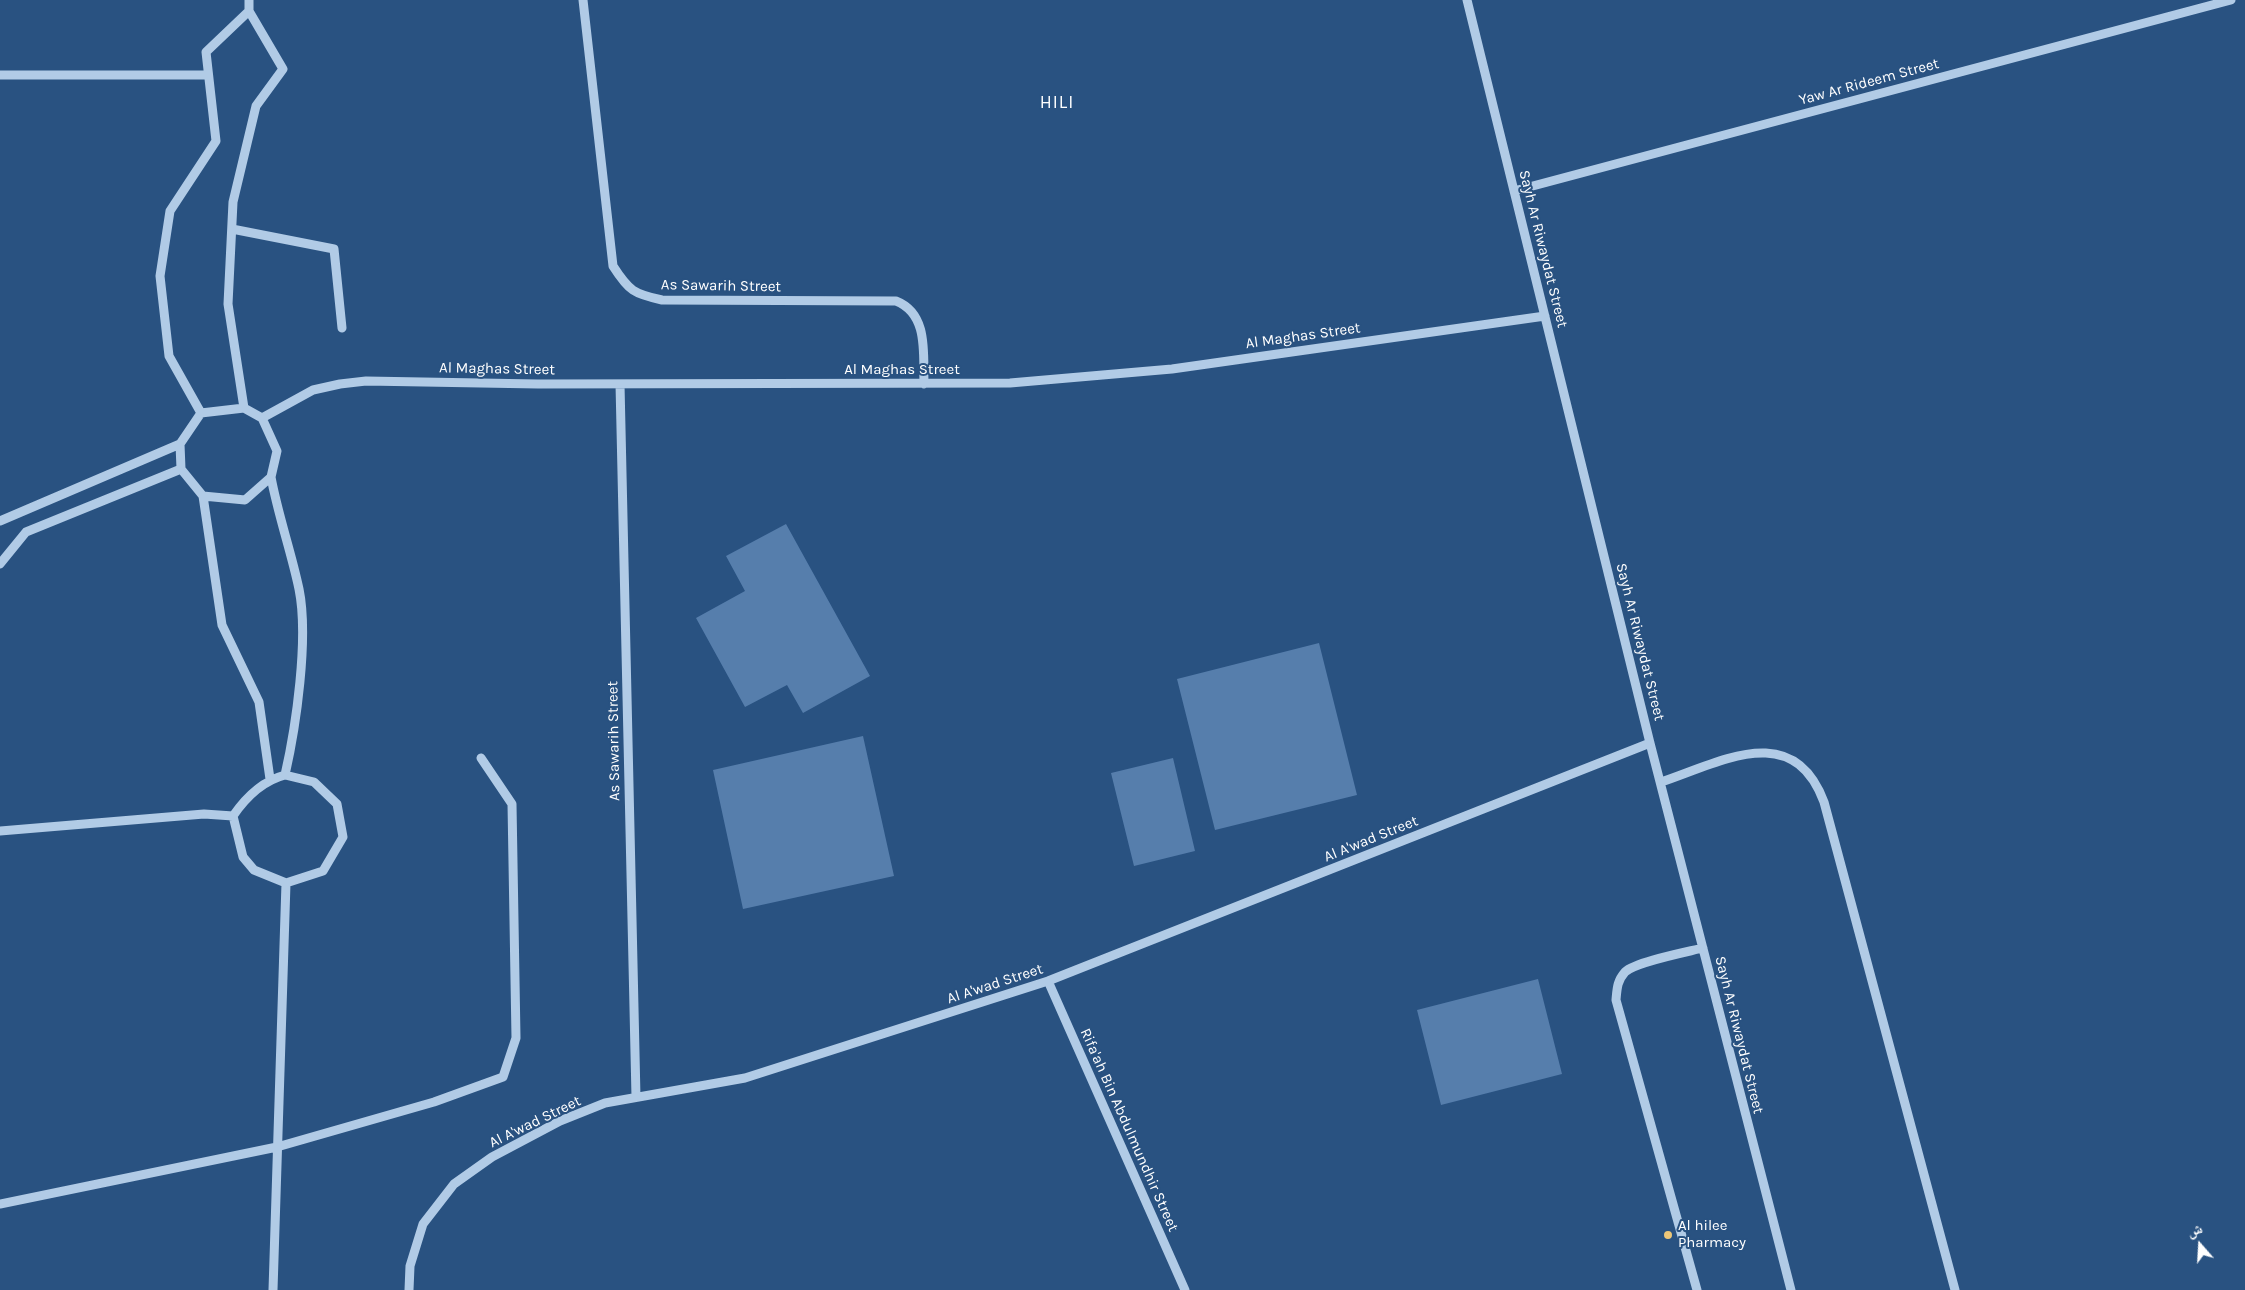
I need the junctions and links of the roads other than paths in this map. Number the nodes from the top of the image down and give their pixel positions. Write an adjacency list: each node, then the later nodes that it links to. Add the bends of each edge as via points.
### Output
1 (249, 0): 5 (street)
2 (583, 0): 13 (street, As Sawarih Street, via 613,266 626,287 638,295 662,300 896,302 907,306 922,330)
3 (1467, 0): 8 (street, Sayh Ar Riwaydat Street)
4 (2231, 0): 8 (street, Yaw Ar Rideem Street)
5 (249, 11): 7 (street, via 206,52); 9 (street, via 283,68 256,106 233,202)
6 (0, 75): 7 (street)
7 (208, 76): 15 (street, via 216,141 170,211 160,276 169,356)
8 (1514, 192): 10 (street, Sayh Ar Riwaydat Street)
9 (232, 229): 11 (street, via 334,249); 14 (street, via 228,304)
10 (1545, 316): 13 (street, Al Maghas Street, via 1172,369 1010,383); 23 (street, Sayh Ar Riwaydat Street)
11 (342, 328)
12 (620, 384): 13 (street, Al Maghas Street); 16 (street, Al Maghas Street, via 349,383 313,390); 33 (street, As Sawarih Street)
13 (924, 384)
14 (244, 408): 15 (street); 16 (street)
15 (201, 413): 17 (street)
16 (262, 418): 19 (street, via 277,451)
17 (180, 444): 18 (street); 21 (street)
18 (182, 469): 20 (street); 22 (street, via 26,532)
19 (271, 477): 20 (street, via 246,500); 25 (street, via 299,591 302,641 294,737)
20 (203, 496): 26 (street, via 222,625 259,702)
21 (0, 522)
22 (0, 564)
23 (1650, 743): 27 (street, Sayh Ar Riwaydat Street); 32 (street, Al A'wad Street)
24 (481, 758): 34 (street, via 512,804 516,1038 503,1077 434,1102)
25 (285, 776): 26 (street); 30 (street, via 314,782 336,804 343,837 323,871)
26 (270, 779): 28 (street, via 244,801)
27 (1661, 782): 31 (street, Sayh Ar Riwaydat Street); 41 (street, via 1753,752 1772,752 1790,758 1806,769 1818,784)
28 (233, 816): 29 (street, via 204,814); 30 (street, via 243,857 254,870)
29 (0, 831)
30 (286, 883): 34 (street)
31 (1703, 948): 39 (street, via 1626,971 1617,984 1616,1000); 40 (street, Sayh Ar Riwaydat Street)
32 (1048, 982): 33 (street, Al A'wad Street, via 745,1078); 38 (street, Rifa'ah Bin Abdulmundhir Street)
33 (636, 1097): 37 (street, Al A'wad Street, via 605,1104 560,1121 492,1157 454,1184 423,1224 410,1266)
34 (277, 1147): 35 (street); 36 (street)
35 (0, 1204)
36 (272, 1290)
37 (409, 1290)
38 (1184, 1290)
39 (1697, 1290)
40 (1791, 1290)
41 (1955, 1290)

